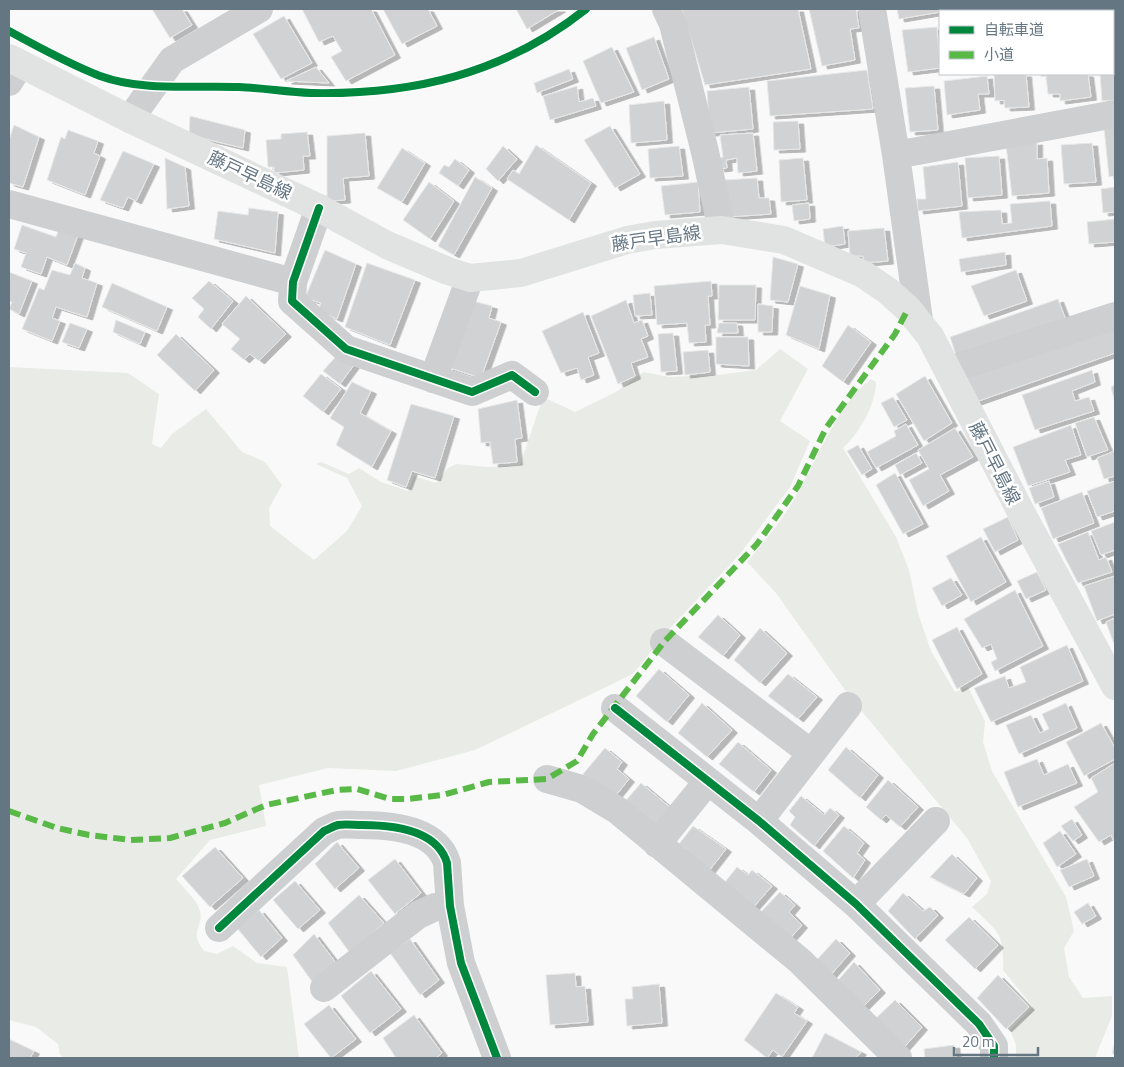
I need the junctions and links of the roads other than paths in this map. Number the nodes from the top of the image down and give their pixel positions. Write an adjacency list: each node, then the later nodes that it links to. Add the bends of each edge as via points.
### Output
1 (259, 9): 6 (street, via 172,60)
2 (666, 9): 10 (street, via 673,24 706,152)
3 (872, 9): 7 (street)
4 (13, 68): 6 (main road, 藤戸早島線)
5 (1115, 114): 7 (street)
6 (130, 118): 9 (main road, 藤戸早島線)
7 (896, 155): 14 (street)
8 (9, 204): 12 (street)
9 (319, 208): 11 (main road, 藤戸早島線, via 387,245); 12 (street)
10 (722, 230): 11 (main road, 藤戸早島線, via 627,240 521,273); 14 (main road, 藤戸早島線, via 784,240 863,274 888,291)
11 (470, 278): 16 (street)
12 (293, 282): 16 (street, via 292,301 346,349)
13 (1115, 316): 15 (street)
14 (919, 320): 15 (main road, 藤戸早島線)
15 (949, 370): 19 (main road, 藤戸早島線)
16 (433, 379): 17 (street, via 472,392 512,375)
17 (535, 392)
18 (664, 642): 22 (street)
19 (1115, 686)
20 (848, 706): 22 (street)
21 (614, 708): 24 (street)
22 (811, 753): 25 (street)
23 (547, 779): 27 (street, via 582,789 617,810)
24 (707, 782): 25 (street); 27 (street)
25 (759, 821): 28 (street)
26 (936, 821): 28 (street)
27 (657, 844): 33 (street, via 800,961)
28 (856, 904): 34 (street, via 979,1024 994,1046)
29 (450, 906): 30 (street, via 447,863 438,845 424,836 402,829 339,825 324,831); 31 (street, via 434,907 418,915); 32 (street, via 461,963)
30 (219, 928)
31 (324, 988)
32 (497, 1058)
33 (898, 1058)
34 (994, 1058)

